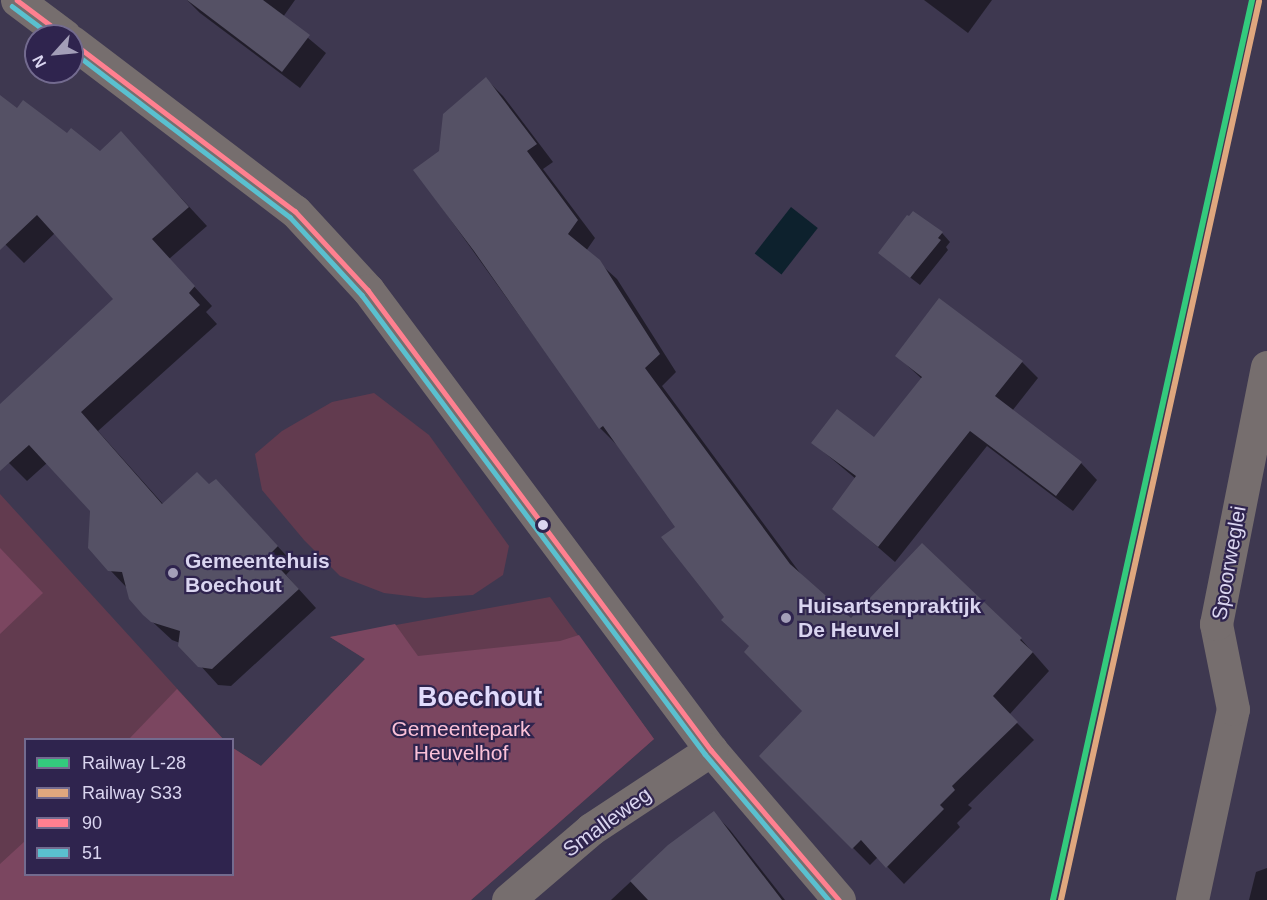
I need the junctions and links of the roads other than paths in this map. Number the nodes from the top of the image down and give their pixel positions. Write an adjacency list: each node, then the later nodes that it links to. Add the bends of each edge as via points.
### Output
1 (24, 2): 2 (street)
2 (50, 24)
3 (84, 51): 5 (street, via 295,212 368,290)
4 (1267, 367): 8 (street, Spoorweglei, via 1216,624 1233,709)
5 (711, 750): 6 (street, Smalleweg, via 591,829); 7 (street)
6 (508, 900)
7 (839, 900)
8 (1192, 900)

